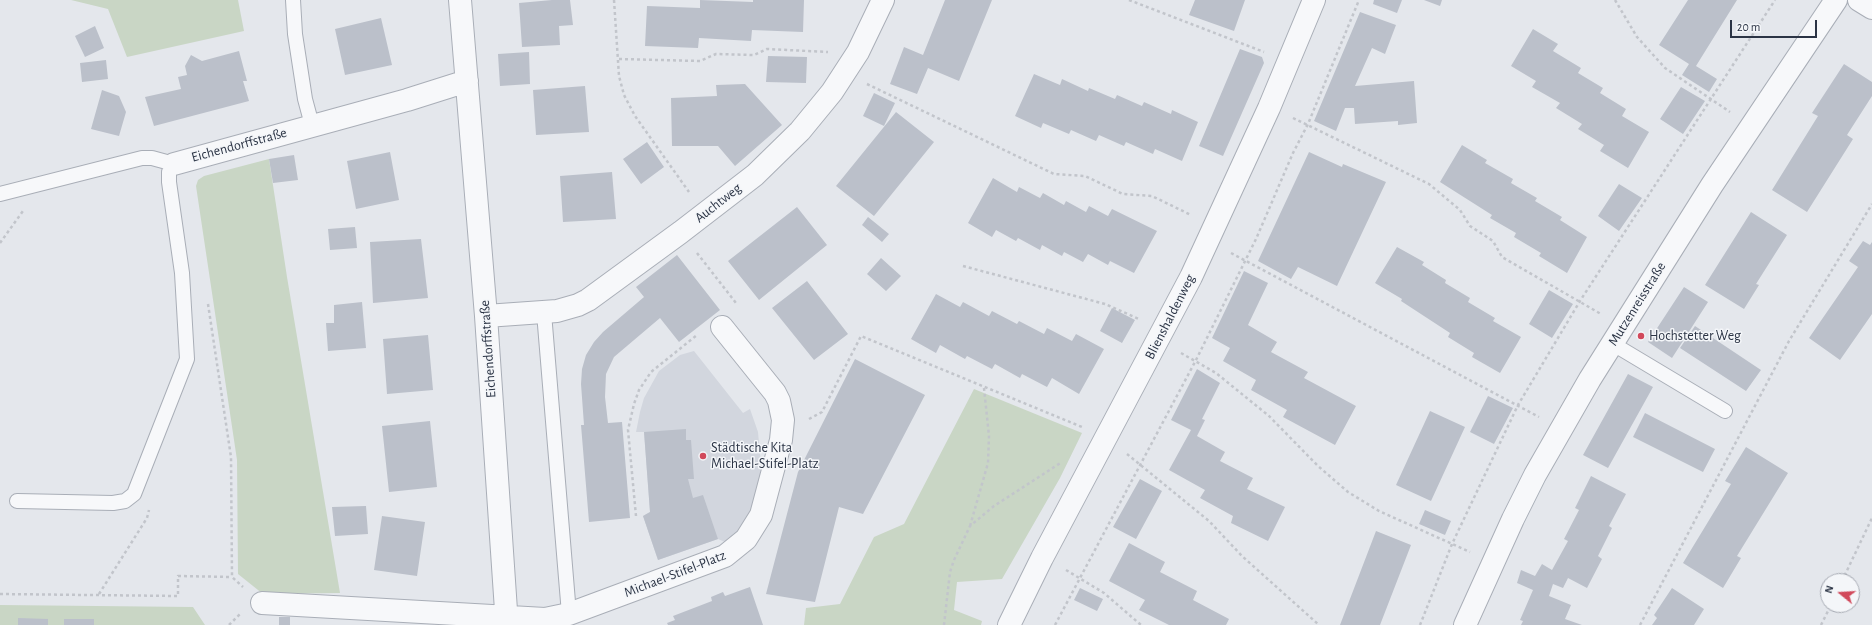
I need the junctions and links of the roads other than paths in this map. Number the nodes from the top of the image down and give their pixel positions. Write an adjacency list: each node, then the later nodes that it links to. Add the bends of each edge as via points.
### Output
1 (293, 0): 9 (lane, via 295,34 305,99)
2 (460, 0): 8 (street, Eichendorffstraße)
3 (883, 0): 12 (street, Auchtweg, via 858,52 832,92 800,131 755,174 588,300 568,309)
4 (1314, 0): 21 (street, Blienshaldenweg, via 1215,226)
5 (1836, 0): 15 (street, Mutzenreisstraße, via 1712,185)
6 (1859, 0): 7 (street)
7 (1872, 8)
8 (467, 81): 9 (street, Eichendorffstraße); 13 (street, Eichendorffstraße)
9 (312, 125): 10 (street, Eichendorffstraße)
10 (174, 164): 11 (lane, via 142,158); 17 (lane, via 169,176 182,273 187,359 137,489 130,498 120,502)
11 (0, 194)
12 (544, 313): 13 (street, Auchtweg); 19 (lane)
13 (486, 316): 20 (street, Eichendorffstraße)
14 (722, 327): 19 (street, Michael-Stifel-Platz, via 775,393 782,410 782,430 762,515 755,528 736,549 713,562)
15 (1613, 344): 16 (lane); 22 (street, Mutzenreisstraße, via 1535,475 1499,547)
16 (1725, 411)
17 (17, 501)
18 (262, 603): 20 (street)
19 (569, 614): 20 (street, Michael-Stifel-Platz, via 545,619)
20 (506, 621)
21 (1009, 625)
22 (1466, 625)

